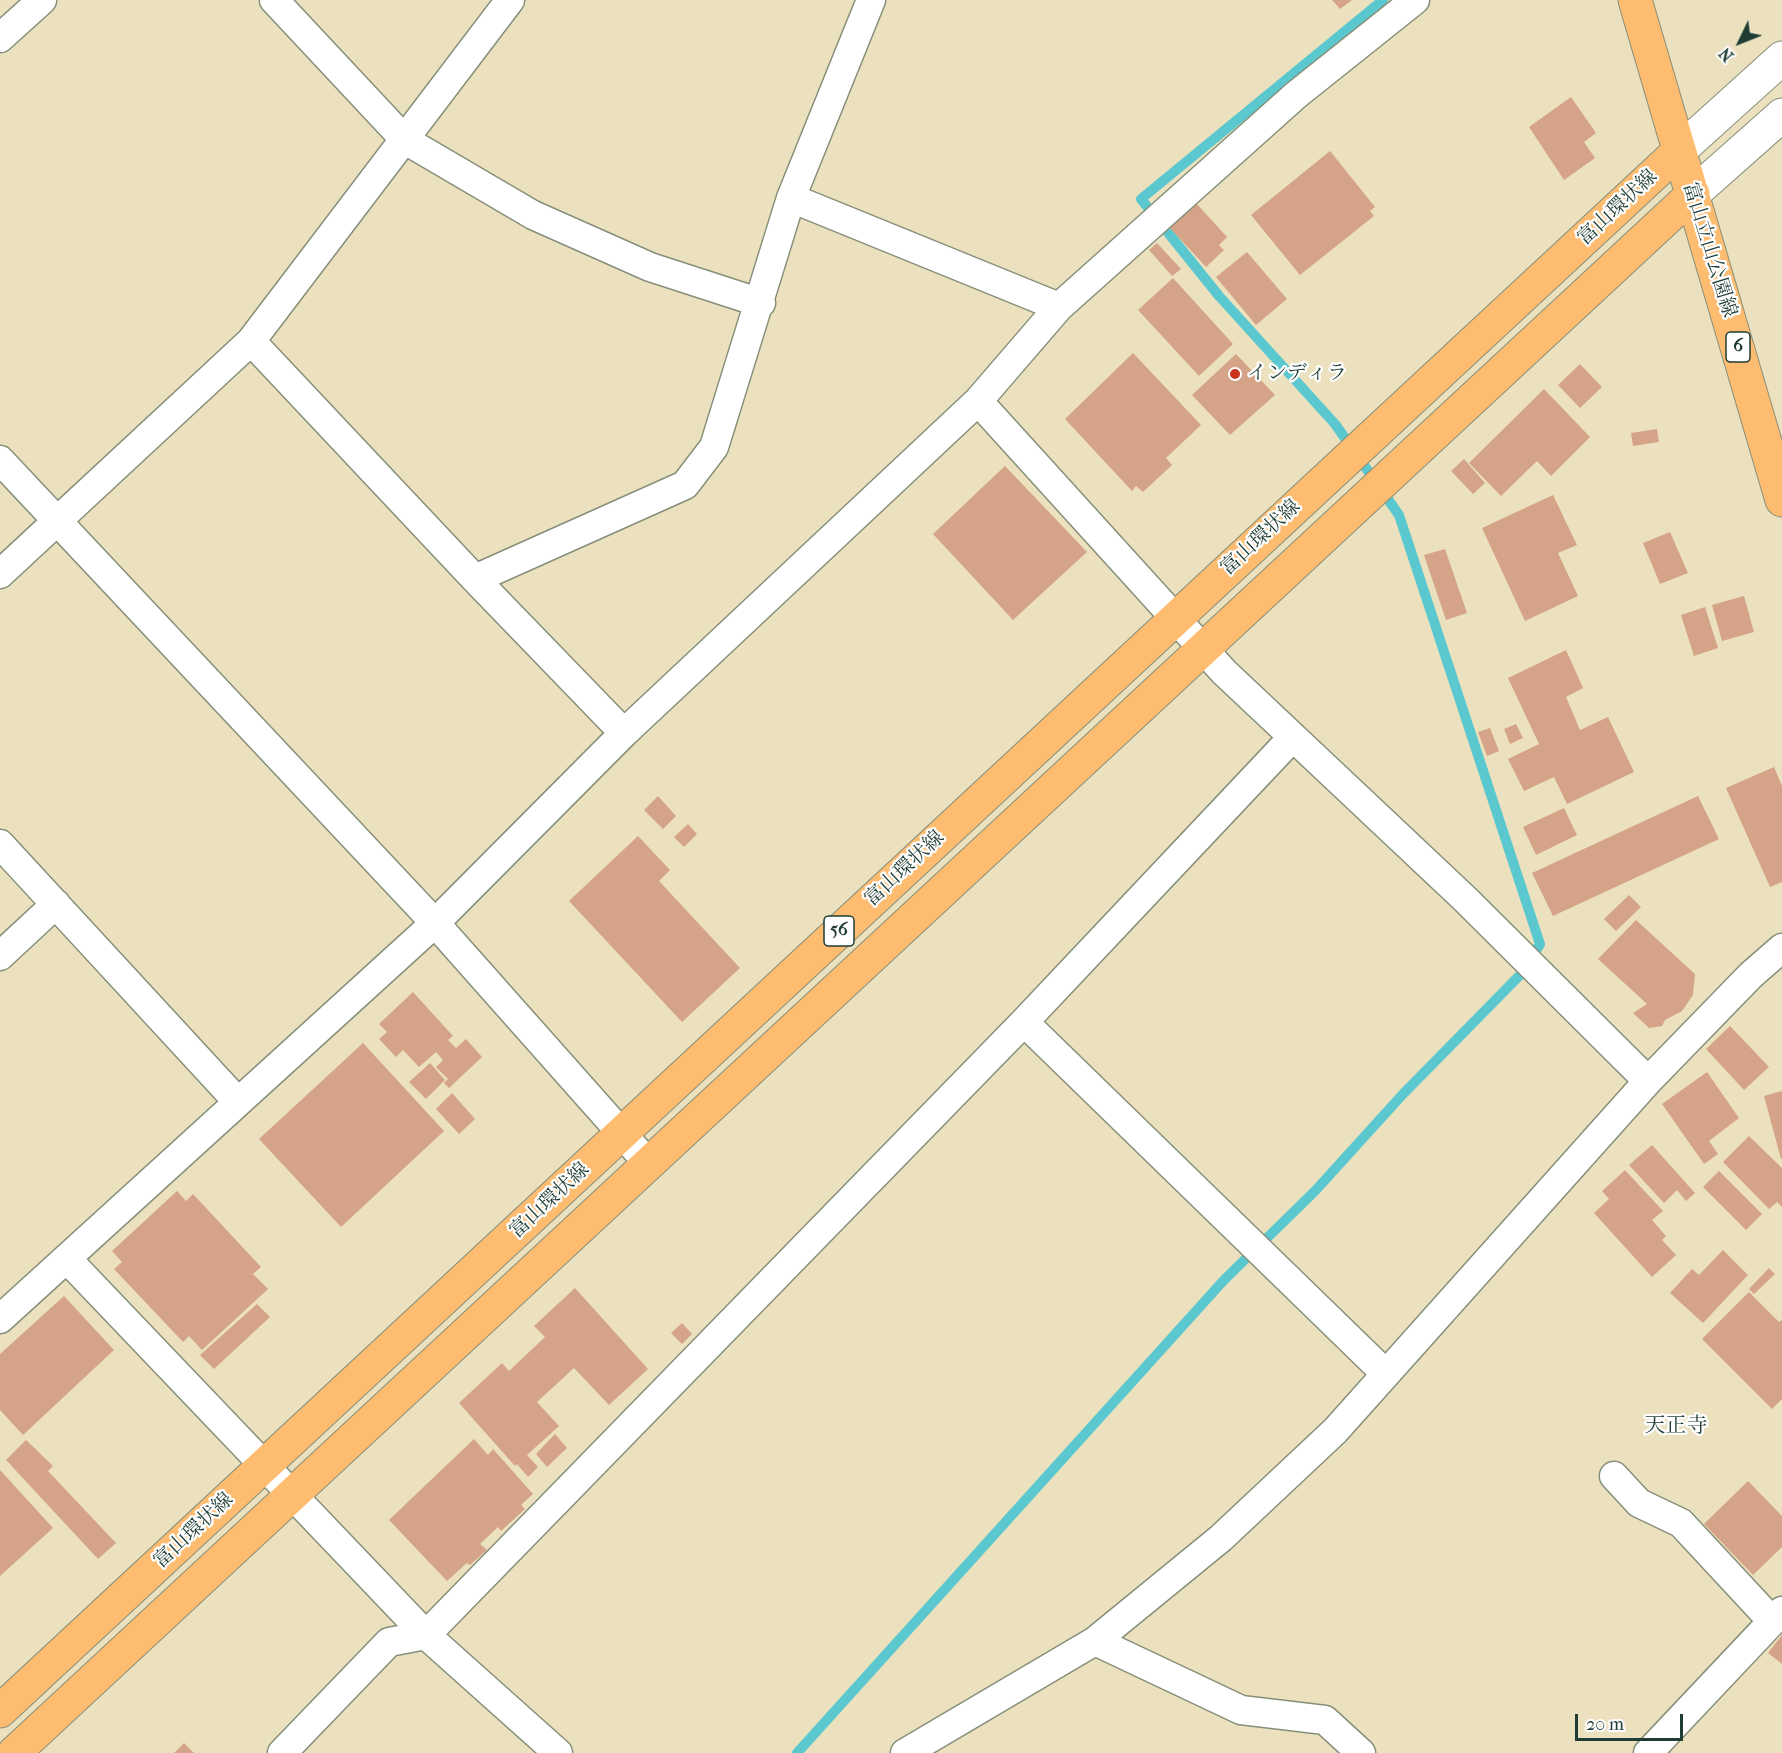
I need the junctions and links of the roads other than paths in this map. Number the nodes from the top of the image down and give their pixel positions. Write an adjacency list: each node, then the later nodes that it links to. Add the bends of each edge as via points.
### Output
1 (42, 0): 7 (street)
2 (274, 0): 10 (street)
3 (510, 0): 10 (street)
4 (872, 0): 13 (street)
5 (1415, 0): 15 (street, via 1296,95)
6 (1635, 0): 11 (main road, 富山立山公園線 / 6)
7 (0, 39)
8 (1782, 58): 11 (street)
9 (1782, 115): 12 (street)
10 (405, 140): 14 (street, via 533,215 650,267); 16 (street)
11 (1679, 151): 12 (main road, 富山立山公園線 / 6); 23 (main road, 富山環状線 / 56)
12 (1693, 194): 19 (main road, 富山立山公園線 / 6); 24 (main road, 富山環状線 / 56)
13 (791, 198): 14 (street); 15 (street)
14 (761, 303): 22 (street, via 714,447 685,485)
15 (1059, 307): 17 (street)
16 (251, 341): 20 (street); 22 (street)
17 (978, 401): 23 (street); 25 (street)
18 (0, 460): 20 (street)
19 (1782, 500)
20 (57, 521): 21 (street); 29 (street)
21 (0, 574)
22 (474, 579): 25 (street)
23 (1174, 619): 24 (street); 35 (main road, 富山環状線 / 56)
24 (1203, 650): 26 (street); 36 (main road, 富山環状線 / 56)
25 (624, 733): 29 (street)
26 (1292, 738): 32 (street); 33 (street, via 1464,898)
27 (0, 844): 28 (street)
28 (56, 904): 31 (street); 34 (street)
29 (435, 923): 34 (street); 35 (street)
30 (1782, 948): 33 (street)
31 (0, 956)
32 (1024, 1022): 39 (street); 44 (street)
33 (1648, 1081): 39 (street)
34 (238, 1102): 37 (street)
35 (622, 1133): 36 (street); 40 (main road, 富山環状線 / 56)
36 (648, 1163): 42 (main road, 富山環状線 / 56)
37 (67, 1259): 38 (street); 40 (street)
38 (0, 1319)
39 (1386, 1374): 45 (street, via 1335,1431 1221,1538)
40 (263, 1467): 42 (street); 46 (main road, 富山環状線 / 56)
41 (1614, 1476): 43 (street, via 1639,1503 1681,1523)
42 (291, 1495): 44 (street); 47 (main road, 富山環状線 / 56)
43 (1777, 1616): 52 (street)
44 (426, 1635): 48 (street, via 389,1642); 49 (street)
45 (1095, 1641): 50 (street); 51 (street, via 1241,1710 1325,1720)
46 (0, 1711)
47 (14, 1753)
48 (282, 1753)
49 (558, 1753)
50 (905, 1753)
51 (1360, 1753)
52 (1648, 1753)

